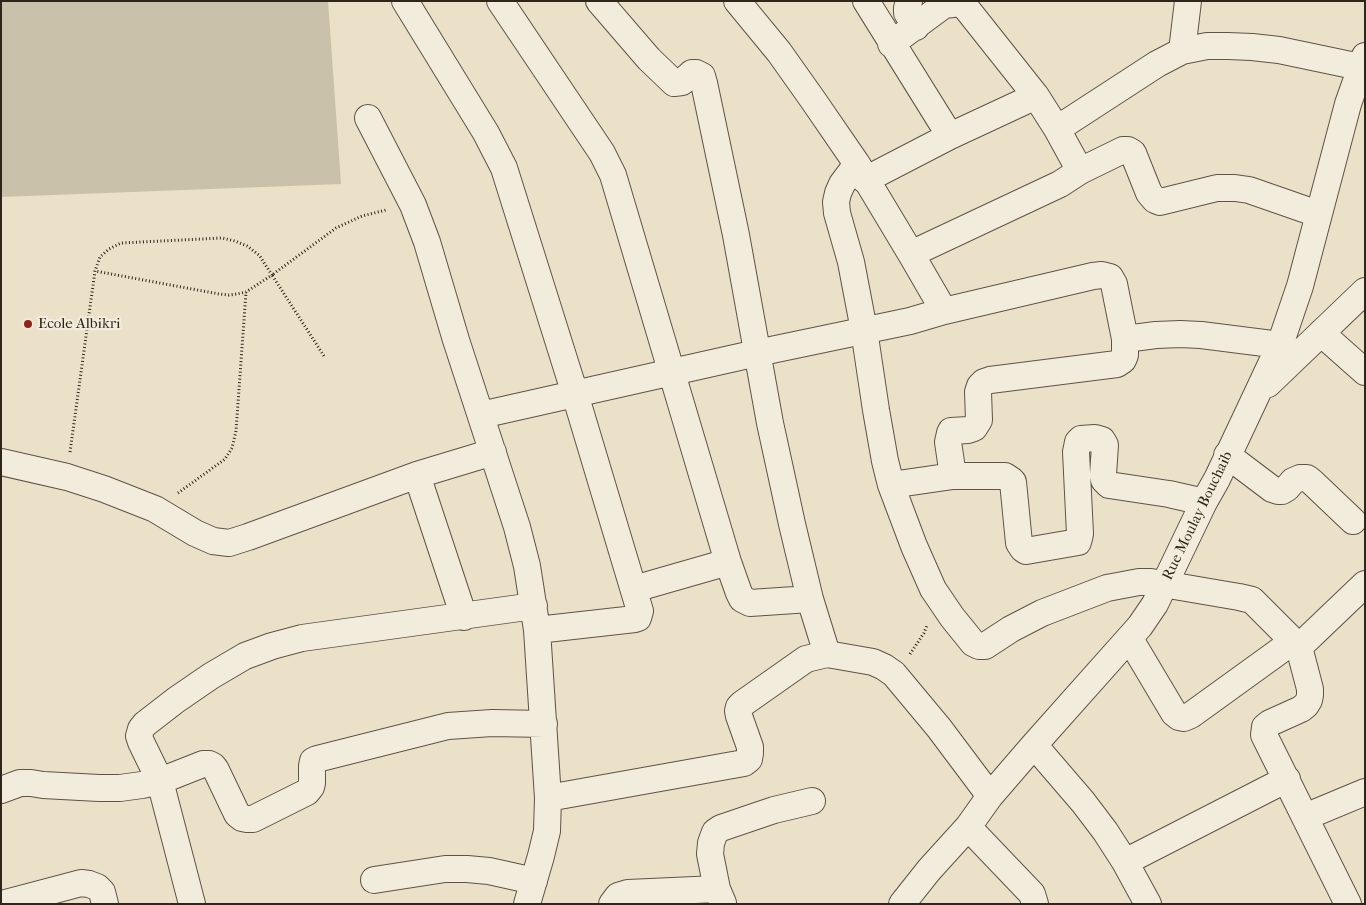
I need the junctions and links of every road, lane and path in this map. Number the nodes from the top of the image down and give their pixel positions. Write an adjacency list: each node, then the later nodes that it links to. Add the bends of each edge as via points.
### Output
1 (405, 1): 34 (street, via 504,168)
2 (500, 1): 32 (street, via 602,153 613,176)
3 (599, 1): 30 (street, via 674,83 682,82 692,73 702,76)
4 (737, 1): 17 (street, via 779,52)
5 (866, 1): 9 (street)
6 (909, 1): 8 (street, via 908,13)
7 (1188, 1): 10 (street)
8 (916, 27): 9 (street); 12 (street, via 944,6 961,3)
9 (892, 44): 15 (street)
10 (1182, 51): 11 (street, via 1221,46 1270,49); 14 (street)
11 (1363, 62): 19 (street, Rue Moulay Bouchaib)
12 (1036, 96): 14 (street); 15 (street)
13 (368, 118): 18 (street)
14 (1057, 128): 16 (street)
15 (950, 136): 17 (street)
16 (1080, 171): 19 (street, via 1128,150 1137,159 1149,193 1160,202 1217,188 1235,188); 20 (street, via 1060,184)
17 (861, 172): 20 (street); 26 (street, via 842,184 836,202)
18 (413, 204): 22 (path, via 362,216 336,228); 36 (street)
19 (1318, 214): 29 (street, Rue Moulay Bouchaib, via 1300,286)
20 (911, 254): 25 (street)
21 (95, 271): 22 (path, via 100,257 121,243 222,238 247,246 259,255); 24 (path, via 219,294); 42 (path)
22 (272, 275): 24 (path); 31 (path)
23 (1365, 291): 27 (street)
24 (246, 292): 45 (path, via 232,448 225,459)
25 (944, 311): 26 (street); 28 (street, via 1102,275 1110,277 1114,284)
26 (864, 330): 30 (street); 43 (street)
27 (1320, 333): 33 (street); 35 (street)
28 (1125, 339): 29 (street, via 1180,334); 41 (street, via 1125,355 1117,364 984,382 978,392 978,420 974,428 950,433 948,442)
29 (1280, 345): 35 (street, Rue Moulay Bouchaib)
30 (757, 353): 32 (street); 52 (street)
31 (324, 356)
32 (672, 372): 34 (street); 47 (street)
33 (1365, 372)
34 (575, 394): 36 (street); 50 (street)
35 (1257, 394): 38 (street, Rue Moulay Bouchaib)
36 (481, 415): 37 (street)
37 (493, 452): 40 (street); 54 (street, via 517,527)
38 (1227, 455): 44 (street, Rue Moulay Bouchaib); 46 (street, via 1278,491 1293,481 1307,478)
39 (1, 462): 42 (street)
40 (416, 475): 45 (street, via 229,543 213,541 195,533); 53 (street)
41 (953, 476): 43 (street); 44 (street, via 1005,476 1012,480 1019,543 1026,551 1078,542 1076,452 1081,439 1102,440 1105,445 1103,475 1110,486)
42 (67, 477): 45 (street)
43 (891, 485): 51 (street)
44 (1204, 502): 49 (street, Rue Moulay Bouchaib)
45 (155, 509)
46 (1361, 520)
47 (728, 562): 50 (street); 52 (street, via 738,593 750,603)
48 (1365, 584): 56 (street)
49 (1165, 585): 51 (street, via 1140,582 1107,588 1042,613 986,646 973,643); 55 (street, Rue Moulay Bouchaib); 56 (street, via 1252,600)
50 (634, 589): 54 (street, via 640,611 635,619)
51 (933, 589): 58 (path, via 924,633)
52 (810, 599): 57 (street)
53 (464, 617): 54 (street); 62 (street, via 302,638 245,656 176,700 141,729 141,742)
54 (536, 618): 59 (street)
55 (1130, 639): 56 (street, via 1174,713 1184,718); 60 (street, Rue Moulay Bouchaib)
56 (1296, 644): 61 (street, via 1310,689 1309,700 1301,709 1270,723 1264,731)
57 (827, 654): 58 (street, via 873,662); 66 (street, via 806,659 742,704 738,711 750,753 744,763)
58 (894, 674): 65 (street)
59 (544, 724): 62 (street, via 448,726 317,758 313,762 312,783 307,792 252,819 238,814 216,770 209,764); 66 (street)
60 (1034, 745): 65 (street, Rue Moulay Bouchaib); 70 (street, via 1083,802)
61 (1287, 779): 68 (street); 70 (street)
62 (160, 781): 63 (street, via 120,788 20,783); 77 (street)
63 (1, 790)
64 (1365, 792): 68 (street)
65 (990, 796): 69 (street, Rue Moulay Bouchaib)
66 (548, 798): 72 (street, via 547,831)
67 (812, 801): 73 (street, via 774,810 715,832 710,854)
68 (1305, 817): 74 (street)
69 (968, 827): 79 (street, Rue Moulay Bouchaib); 80 (street, via 1032,894)
70 (1125, 862): 81 (street)
71 (374, 880): 72 (street, via 467,868 489,871)
72 (530, 892)
73 (720, 896): 78 (street, via 628,893 618,896)
74 (1352, 896)
75 (2, 904): 76 (street, via 80,884 96,887 102,892)
76 (105, 904)
77 (192, 904)
78 (612, 904)
79 (902, 904)
80 (1035, 904)
81 (1148, 904)

